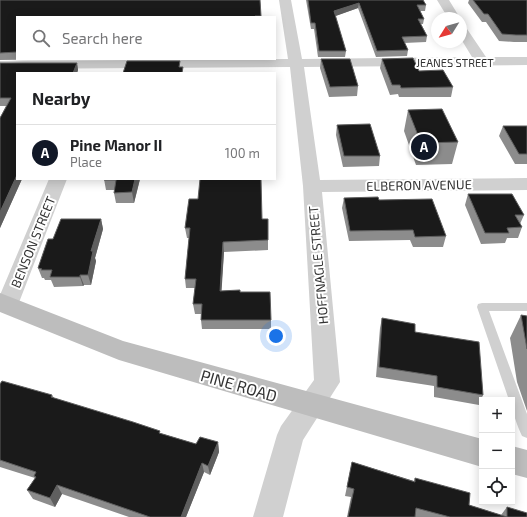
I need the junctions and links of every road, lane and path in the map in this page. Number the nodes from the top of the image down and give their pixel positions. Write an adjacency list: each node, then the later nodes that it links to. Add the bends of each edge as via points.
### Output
1 (285, 0): 7 (street, HOFFNAGLE STREET)
2 (443, 0): 3 (street)
3 (450, 12)
4 (467, 38): 6 (street)
5 (527, 61): 6 (street, JEANES STREET)
6 (482, 62): 7 (street, JEANES STREET)
7 (296, 63): 9 (street, JEANES STREET); 12 (street, HOFFNAGLE STREET)
8 (0, 65): 9 (street, JEANES STREET)
9 (103, 69)
10 (58, 180): 13 (street, BENSON STREET)
11 (527, 184): 12 (street, ELBERON AVENUE)
12 (312, 186): 15 (street, HOFFNAGLE STREET, via 328,382)
13 (4, 304): 15 (street, PINE ROAD, via 119,350)
14 (527, 307): 16 (lane, via 482,307)
15 (312, 406): 17 (street, PINE ROAD); 20 (street, HOFFNAGLE STREET, via 291,435)
16 (527, 432)
17 (479, 452)
18 (515, 461): 19 (street)
19 (527, 464)
20 (268, 517)

